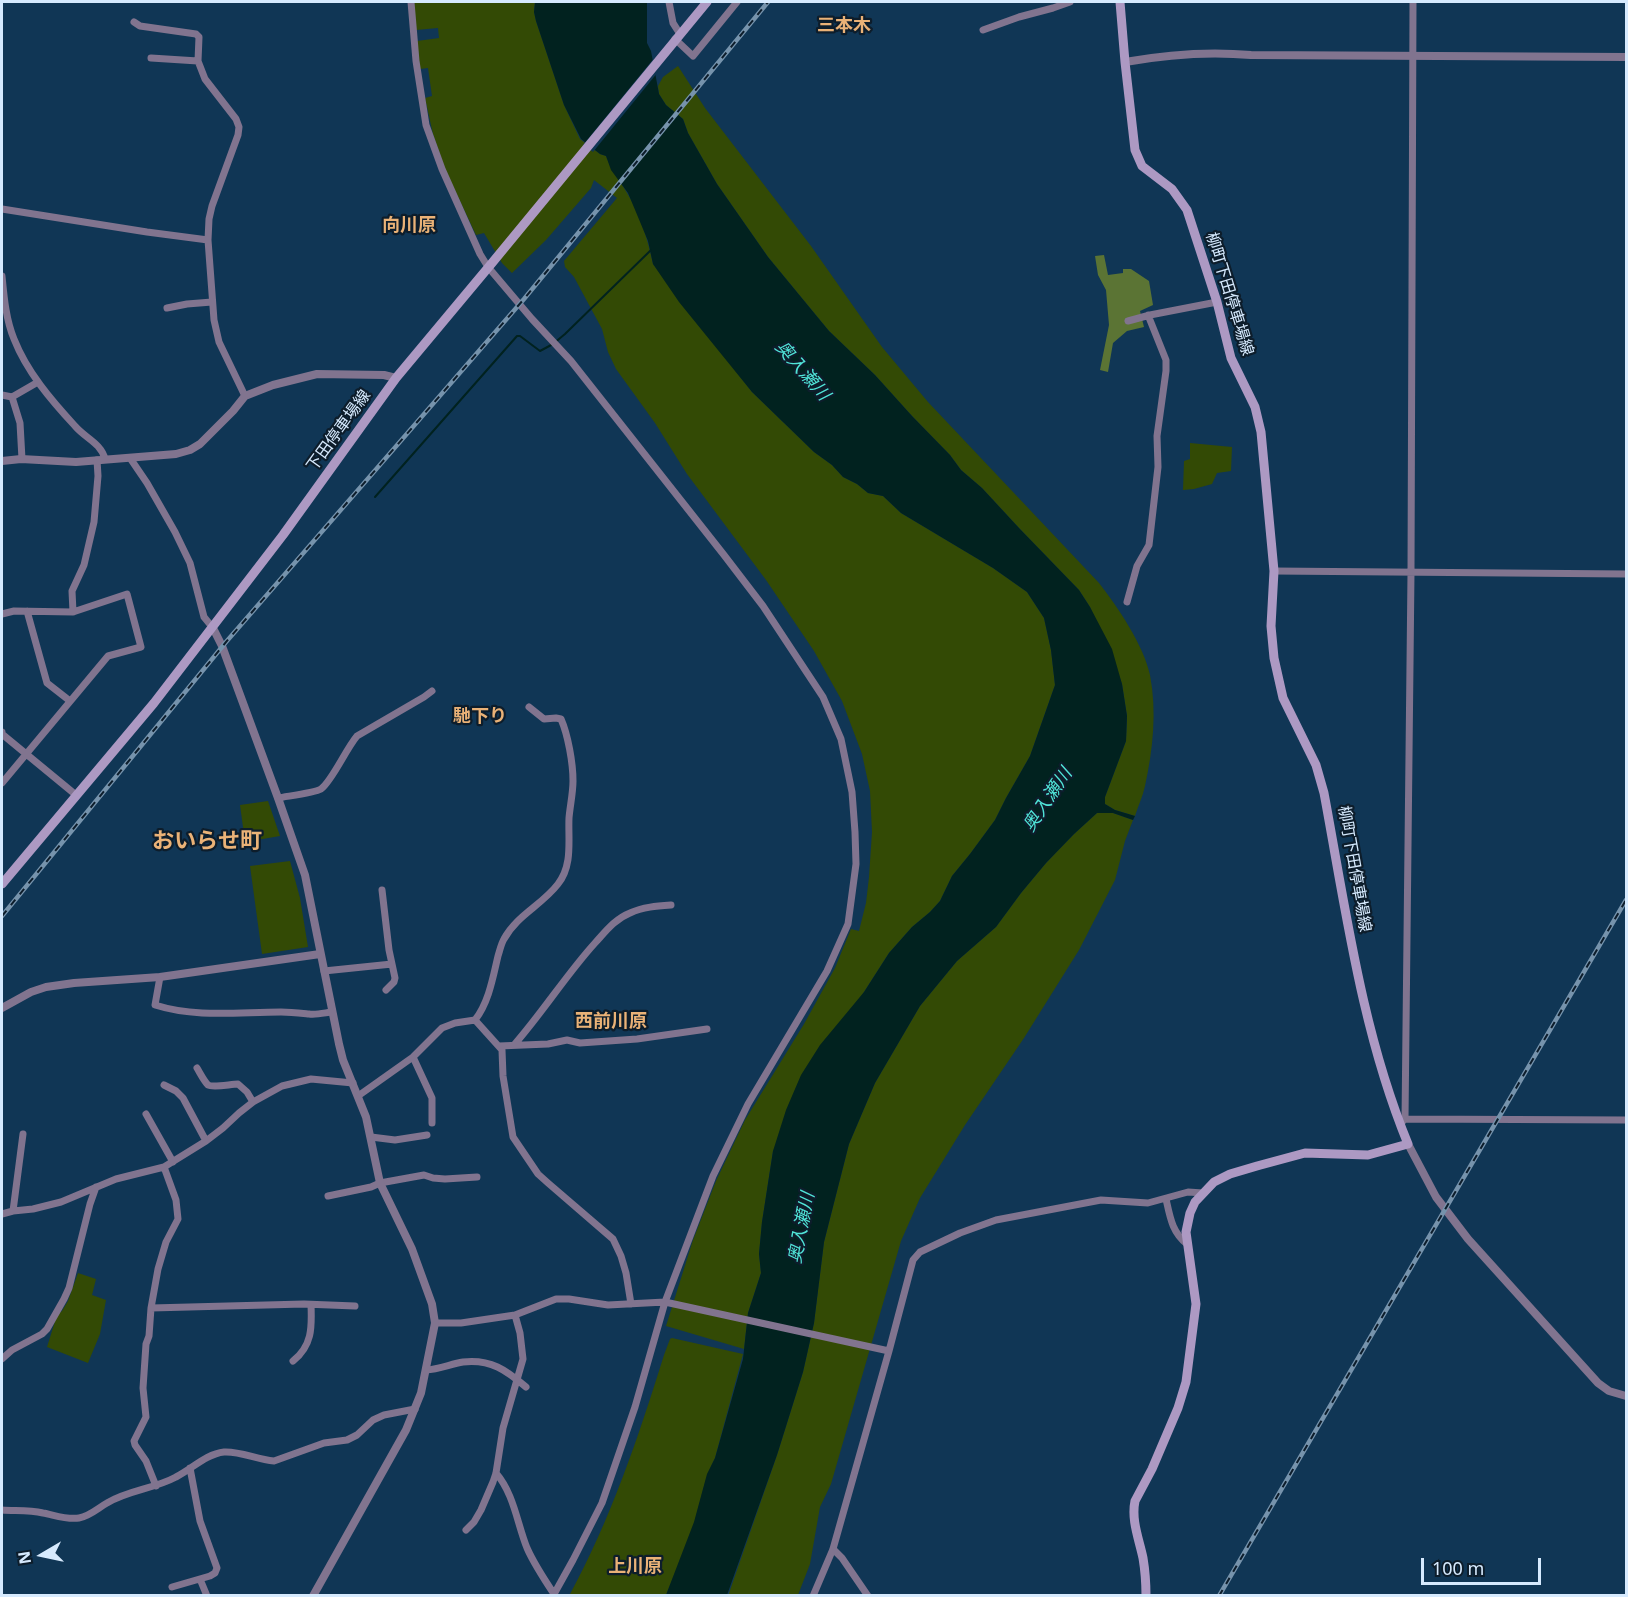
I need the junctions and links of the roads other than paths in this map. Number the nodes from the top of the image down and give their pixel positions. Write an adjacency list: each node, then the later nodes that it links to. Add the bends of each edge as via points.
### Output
1 (411, 2): 18 (street, via 426,125 480,254)
2 (669, 2): 10 (street)
3 (707, 2): 10 (main road, 下田停車場線)
4 (737, 2): 10 (street, via 693,56)
5 (1070, 2): 9 (street)
6 (1120, 2): 15 (main road, 柳町下田停車場線)
7 (1413, 2): 11 (street)
8 (134, 22): 14 (street, via 196,34)
9 (983, 30)
10 (677, 37): 18 (main road, 下田停車場線)
11 (1412, 57): 12 (street); 15 (street, via 1205,52); 36 (street)
12 (1626, 57)
13 (151, 58): 14 (street)
14 (198, 61): 17 (street, via 205,79 239,127 212,206)
15 (1125, 62): 21 (main road, 柳町下田停車場線, via 1138,161 1172,189 1187,210)
16 (2, 209): 17 (street)
17 (208, 240): 20 (street)
18 (490, 265): 26 (main road, 下田停車場線); 91 (street, via 571,361 763,606 823,697 841,739 852,792 856,864 848,924 827,971 748,1104 713,1176)
19 (2, 276): 25 (street)
20 (212, 302): 22 (street); 29 (street, via 219,342)
21 (1217, 302): 23 (street); 35 (main road, 柳町下田停車場線, via 1231,358 1255,407 1261,432)
22 (167, 308)
23 (1148, 315): 24 (street); 38 (street, via 1166,360 1166,370 1149,545 1137,566)
24 (1128, 321)
25 (5, 324): 27 (street)
26 (396, 378): 29 (street, via 317,374); 42 (main road, 下田停車場線)
27 (38, 382): 30 (street); 33 (street, via 76,427 99,446)
28 (2, 395): 30 (street)
29 (245, 396): 31 (street, via 211,434 190,450)
30 (12, 397): 32 (street, via 20,423)
31 (130, 458): 33 (street); 42 (street, via 175,532 190,563 204,617)
32 (22, 459): 33 (street); 34 (street)
33 (101, 460): 40 (street, via 94,522 84,565 72,591)
34 (2, 461)
35 (1274, 571): 36 (street); 73 (main road, 柳町下田停車場線, via 1271,626 1283,698 1316,765 1324,793 1361,995 1388,1093)
36 (1411, 573): 37 (street); 73 (street)
37 (1626, 574)
38 (1126, 602)
39 (27, 611): 40 (street); 41 (street); 44 (street, via 47,683)
40 (73, 612): 44 (street, via 127,594 141,647 108,656)
41 (2, 614)
42 (213, 628): 49 (main road, 下田停車場線); 50 (street)
43 (432, 691): 50 (street, via 357,736 320,789)
44 (70, 701): 47 (street)
45 (529, 707): 61 (street, via 544,719 561,719 567,732 573,782 568,858 559,884 518,920 502,941 486,1000)
46 (2, 732): 47 (street)
47 (26, 755): 48 (street); 49 (street)
48 (2, 783)
49 (76, 795): 51 (main road, 下田停車場線)
50 (278, 798): 54 (street, via 305,874)
51 (2, 884)
52 (382, 890): 55 (street)
53 (671, 905): 63 (street, via 646,907 614,922)
54 (321, 954): 56 (street); 57 (street)
55 (392, 964): 56 (street); 58 (street, via 395,978)
56 (324, 971): 60 (street)
57 (160, 977): 59 (street, via 46,987); 60 (street, via 154,1005 165,1009 221,1014)
58 (386, 990)
59 (2, 1007)
60 (332, 1012): 67 (street)
61 (476, 1020): 64 (street); 65 (street, via 442,1028)
62 (707, 1029): 63 (street, via 638,1039)
63 (514, 1045): 64 (street)
64 (499, 1046): 92 (street, via 513,1137 538,1174 613,1239 626,1274)
65 (413, 1057): 69 (street); 74 (street, via 432,1098)
66 (197, 1068): 70 (street, via 207,1084 238,1084)
67 (352, 1083): 69 (street); 70 (street, via 311,1078 282,1086)
68 (164, 1085): 78 (street, via 183,1098)
69 (358, 1096): 77 (street)
70 (253, 1102): 78 (street)
71 (146, 1114): 80 (street)
72 (1626, 1120): 73 (street)
73 (1403, 1122): 79 (main road, 柳町下田停車場線)
74 (432, 1123)
75 (24, 1134): 88 (street)
76 (427, 1135): 77 (street, via 394,1140)
77 (371, 1137): 83 (street)
78 (206, 1142): 80 (street)
79 (1408, 1144): 85 (main road, via 1368,1155 1300,1154 1230,1174); 104 (street, via 1436,1197 1468,1239 1598,1383)
80 (173, 1162): 81 (street)
81 (164, 1167): 84 (street); 95 (street, via 176,1200 178,1219 162,1251)
82 (477, 1177): 83 (street, via 445,1179 424,1175)
83 (380, 1183): 86 (street); 97 (street, via 412,1249)
84 (96, 1187): 88 (street, via 61,1203); 99 (street, via 64,1299 42,1334)
85 (1203, 1193): 87 (street, via 1188,1192); 90 (main road, via 1190,1213)
86 (328, 1196)
87 (1166, 1199): 90 (street, via 1172,1226); 98 (street, via 1148,1203 1101,1200 996,1220 920,1252 913,1260)
88 (13, 1210): 89 (street)
89 (2, 1214)
90 (1187, 1244): 119 (main road, via 1196,1304 1185,1382 1174,1418 1134,1506)
91 (667, 1303): 92 (street); 98 (street); 114 (street, via 602,1503)
92 (631, 1304): 96 (street, via 556,1299)
93 (311, 1305): 94 (street); 95 (street); 100 (street, via 308,1341)
94 (355, 1306)
95 (151, 1308): 108 (street, via 143,1388 146,1417 134,1441)
96 (515, 1316): 97 (street); 102 (street, via 523,1352)
97 (435, 1323): 101 (street)
98 (886, 1350): 111 (street)
99 (2, 1359)
100 (293, 1361)
101 (426, 1370): 102 (street, via 483,1362 504,1369); 105 (street)
102 (517, 1379): 103 (street); 107 (street)
103 (526, 1387)
104 (1626, 1396)
105 (415, 1409): 106 (street, via 373,1420 347,1440 324,1443 274,1461 226,1452 214,1454); 116 (street)
106 (190, 1468): 108 (street); 112 (street, via 200,1521 217,1569)
107 (496, 1473): 110 (street, via 481,1510); 114 (street, via 508,1492 528,1549)
108 (156, 1486): 109 (street, via 108,1501 80,1518)
109 (2, 1510)
110 (466, 1530)
111 (833, 1549): 117 (street); 118 (street)
112 (200, 1578): 113 (street); 115 (street)
113 (172, 1587)
114 (553, 1595)
115 (207, 1596)
116 (313, 1596)
117 (813, 1596)
118 (868, 1596)
119 (1146, 1596)

